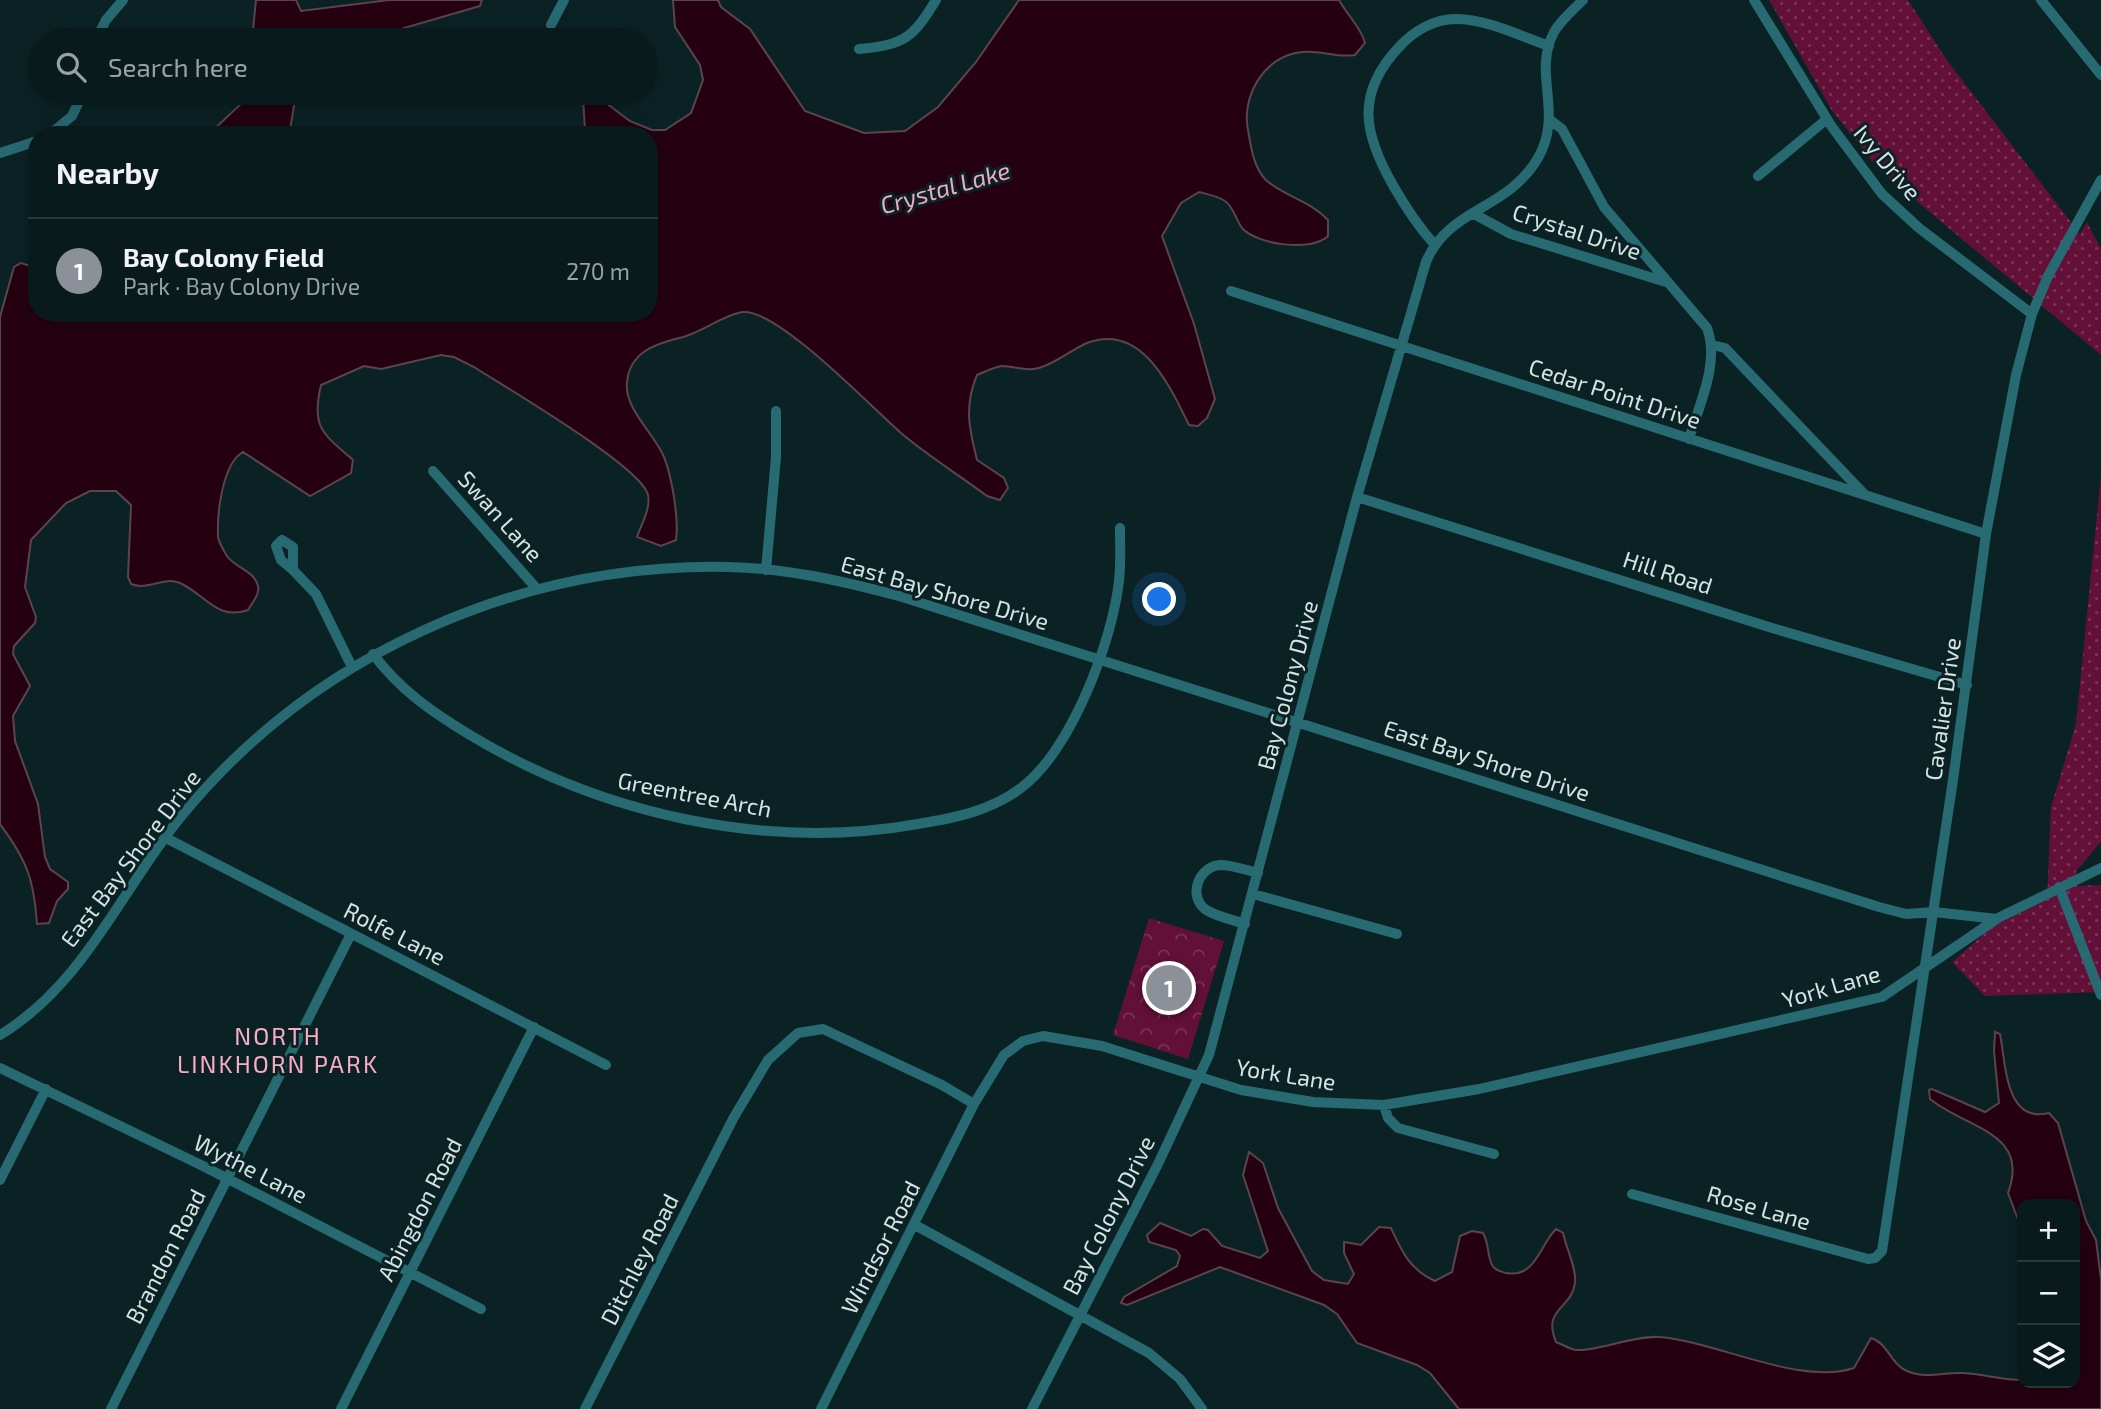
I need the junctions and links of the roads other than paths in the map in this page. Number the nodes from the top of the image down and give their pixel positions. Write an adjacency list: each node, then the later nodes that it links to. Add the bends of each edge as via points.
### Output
1 (123, 0): 8 (street)
2 (564, 0): 7 (street)
3 (936, 0): 10 (street, via 911,35 891,45)
4 (1583, 0): 9 (street, via 1556,29)
5 (1754, 0): 13 (street, Ivy Drive)
6 (2041, 0): 11 (street)
7 (551, 25)
8 (102, 28)
9 (1549, 46): 14 (street, via 1545,63); 21 (street, via 1492,26 1440,20 1418,31 1383,66 1371,93 1367,124 1382,166 1409,214)
10 (859, 49)
11 (2101, 75)
12 (77, 105): 15 (street)
13 (1827, 119): 18 (street); 24 (street, Ivy Drive, via 1900,212)
14 (1550, 120): 20 (street, via 1542,150 1525,176 1502,198); 22 (street, via 1562,129 1602,205)
15 (60, 126)
16 (28, 144): 17 (street)
17 (0, 153)
18 (1758, 176)
19 (2101, 180): 24 (street, Cavalier Drive)
20 (1474, 214): 21 (street, via 1452,225); 22 (street, Crystal Drive, via 1511,234)
21 (1434, 244): 26 (street, Bay Colony Drive)
22 (1669, 283): 25 (street, via 1701,319)
23 (1231, 291): 26 (street, Cedar Point Drive)
24 (2032, 314): 33 (street, Cavalier Drive, via 2015,374)
25 (1712, 345): 28 (street); 30 (street, via 1725,348)
26 (1401, 347): 28 (street, Cedar Point Drive); 31 (street, Bay Colony Drive)
27 (776, 411): 35 (street)
28 (1689, 439): 30 (street, Cedar Point Drive)
29 (433, 471): 36 (street, Swan Lane)
30 (1866, 496): 33 (street, Cedar Point Drive)
31 (1357, 497): 40 (street, Hill Road); 41 (street, Bay Colony Drive)
32 (1120, 528): 38 (street, Greentree Arch, via 1119,581)
33 (1986, 534): 40 (street, Cavalier Drive)
34 (293, 570): 39 (street, via 316,594)
35 (766, 570): 36 (street, East Bay Shore Drive, via 728,567 635,572); 38 (street, East Bay Shore Drive, via 899,596)
36 (537, 589): 37 (street, East Bay Shore Drive, via 455,615)
37 (373, 654): 38 (street, Greentree Arch, via 424,706 492,748 561,782 668,815 785,832 902,827 965,814 1008,797 1039,773 1059,747); 39 (street, East Bay Shore Drive)
38 (1097, 660): 41 (street, East Bay Shore Drive)
39 (352, 667): 42 (street, East Bay Shore Drive, via 229,762)
40 (1966, 685): 47 (street, Cavalier Drive)
41 (1298, 723): 44 (street, Bay Colony Drive); 47 (street, East Bay Shore Drive, via 1879,906 1915,915)
42 (166, 838): 50 (street, Rolfe Lane); 55 (street, East Bay Shore Drive, via 68,976)
43 (2101, 868): 45 (street, York Lane)
44 (1258, 873): 46 (street, Bay Colony Drive); 49 (street, via 1216,866 1204,872 1196,885 1198,900 1208,911)
45 (2059, 887): 48 (street, York Lane); 53 (street)
46 (1253, 894): 49 (street, Bay Colony Drive); 51 (street)
47 (1934, 912): 48 (street, East Bay Shore Drive); 52 (street, Cavalier Drive)
48 (1997, 919): 52 (street, York Lane)
49 (1245, 924): 58 (street, Bay Colony Drive)
50 (351, 934): 54 (street, Rolfe Lane); 63 (street, Brandon Road)
51 (1396, 934)
52 (1924, 967): 61 (street, York Lane, via 1892,993 1872,1001 1613,1061); 67 (street, Cavalier Drive, via 1882,1251)
53 (2101, 995)
54 (534, 1027): 56 (street, Rolfe Lane); 68 (street, Abingdon Road)
55 (0, 1035)
56 (606, 1065)
57 (0, 1068): 59 (street, Wythe Lane)
58 (1200, 1077): 60 (street, York Lane, via 1102,1046 1043,1035 1023,1041 1004,1055); 61 (street, York Lane, via 1275,1097); 70 (street, Bay Colony Drive)
59 (46, 1089): 63 (street, Wythe Lane); 64 (street)
60 (974, 1104): 66 (street, Windsor Road); 73 (street, Ditchley Road, via 832,1032 803,1030 777,1049 729,1128)
61 (1384, 1105): 62 (street, via 1398,1128)
62 (1494, 1154)
63 (228, 1179): 68 (street, Wythe Lane); 71 (street, Brandon Road)
64 (0, 1180)
65 (1632, 1194): 67 (street, Rose Lane)
66 (915, 1225): 70 (street); 74 (street, Windsor Road)
67 (1875, 1258)
68 (410, 1273): 69 (street, Wythe Lane); 72 (street, Abingdon Road)
69 (481, 1309)
70 (1080, 1316): 75 (street, Bay Colony Drive); 76 (street, via 1164,1364)
71 (111, 1409)
72 (341, 1409)
73 (585, 1409)
74 (821, 1409)
75 (1032, 1409)
76 (1202, 1409)

